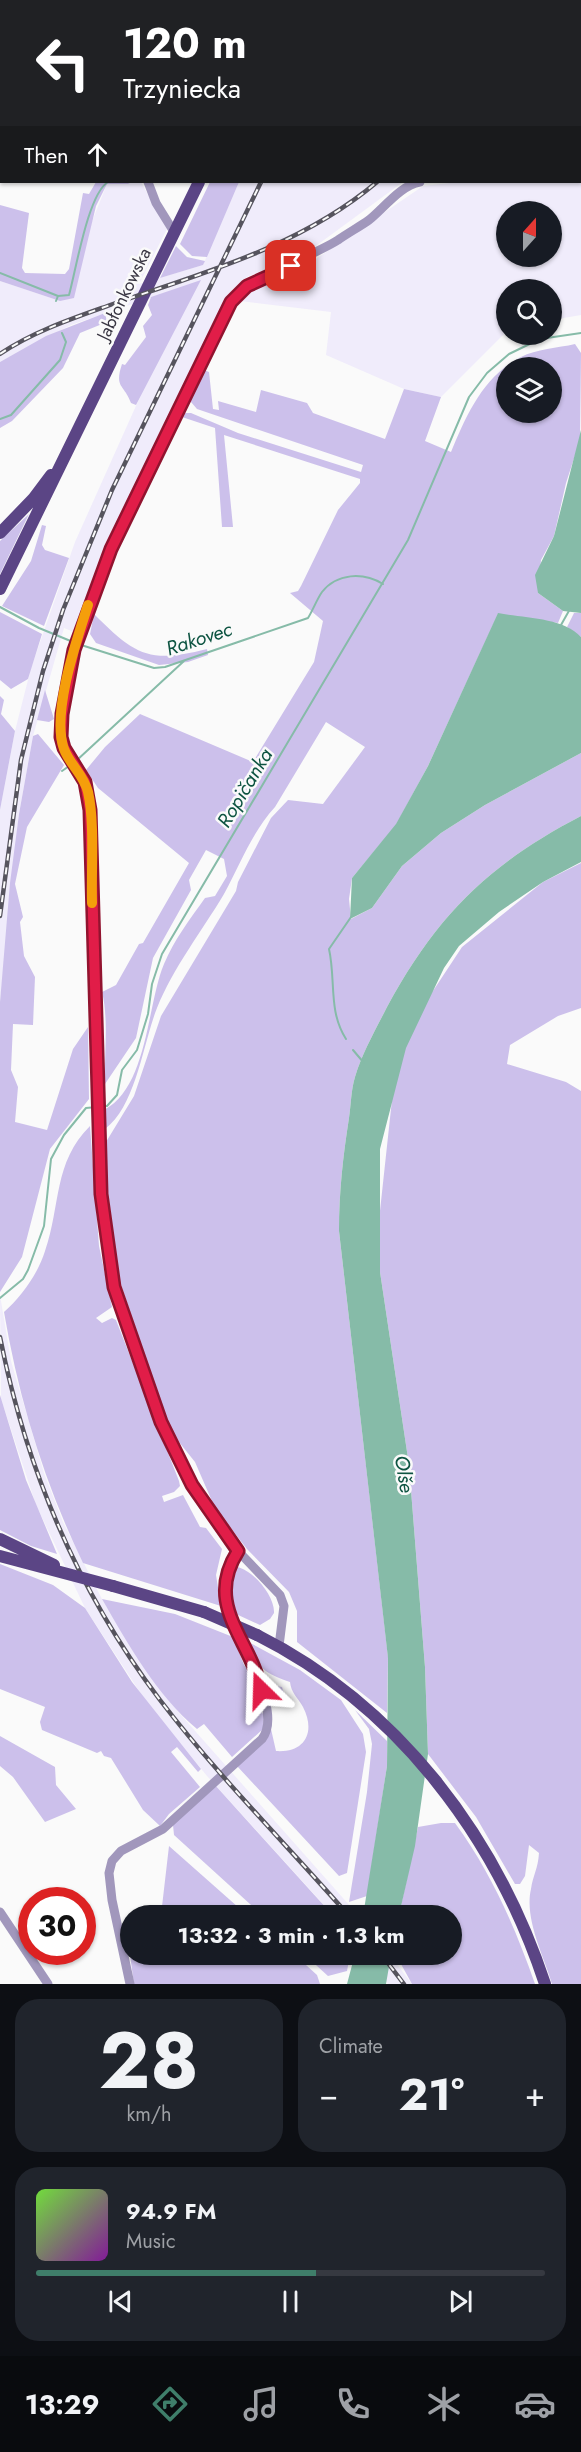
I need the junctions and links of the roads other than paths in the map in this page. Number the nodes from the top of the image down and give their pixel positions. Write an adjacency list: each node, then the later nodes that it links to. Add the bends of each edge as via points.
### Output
1 (148, 183): 4 (street)
2 (198, 183): 4 (main road, Jabłonkowska)
3 (418, 183): 10 (street, via 336,241 237,294 111,549 77,637 62,714 61,737 85,782 90,810 105,1235 120,1310 161,1422 192,1485)
4 (174, 232): 5 (main road, Jabłonkowska)
5 (81, 422): 6 (main road, via 47,482); 7 (main road)
6 (0, 533)
7 (0, 589)
8 (0, 1539): 12 (main road, bridge)
9 (0, 1548): 12 (main road, bridge)
10 (238, 1551): 13 (street, via 280,1594 284,1606); 16 (street, via 226,1572 225,1595 250,1663 258,1674 268,1727 262,1739 163,1829 121,1851 112,1861 112,1900)
11 (0, 1556): 12 (main road, bridge)
12 (82, 1578): 13 (main road, bridge, via 204,1612)
13 (279, 1646): 17 (main road, via 309,1664 366,1709 439,1783 474,1831 513,1899)
14 (0, 1911): 15 (street)
15 (48, 1984)
16 (130, 1984)
17 (545, 1984)

